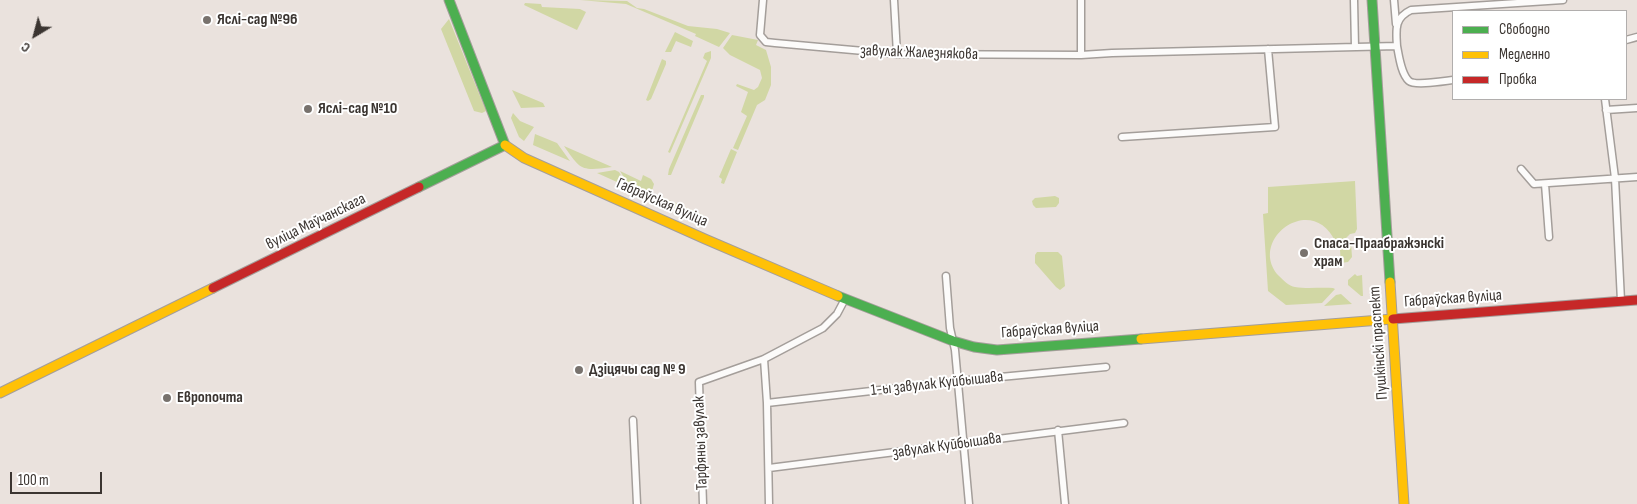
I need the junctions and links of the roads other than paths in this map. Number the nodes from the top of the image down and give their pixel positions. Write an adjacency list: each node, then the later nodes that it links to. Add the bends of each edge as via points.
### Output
1 (449, 0): 21 (main road)
2 (763, 0): 14 (street, завулак Жалезнякова, via 760,36 766,42)
3 (894, 0): 14 (street)
4 (1081, 0): 15 (street)
5 (1354, 0): 12 (street)
6 (1372, 0): 10 (main road, Пушкінскі праспект)
7 (1394, 0): 9 (street)
8 (1563, 0): 9 (street, via 1411,10)
9 (1396, 24): 11 (street)
10 (1375, 46): 11 (street, завулак Жалезнякова); 12 (street, завулак Жалезнякова); 31 (main road, Пушкінскі праспект)
11 (1397, 46): 16 (street, via 1408,81)
12 (1355, 47): 13 (street, завулак Жалезнякова)
13 (1268, 50): 15 (street, завулак Жалезнякова); 20 (street, via 1275,127)
14 (897, 54): 15 (street, завулак Жалезнякова)
15 (1081, 55)
16 (1452, 80)
17 (1605, 100): 19 (street)
18 (1637, 108): 19 (street)
19 (1606, 110): 24 (street)
20 (1122, 138)
21 (505, 145): 28 (main road, Габраўская вуліца, via 524,158); 36 (main road, вуліца Маўчанскага)
22 (1521, 169): 25 (street, via 1534,184)
23 (1637, 177): 24 (street)
24 (1615, 178): 25 (street); 30 (street)
25 (1545, 184): 26 (street)
26 (1549, 238)
27 (946, 276): 32 (street)
28 (845, 299): 32 (main road, Габраўская вуліца); 33 (street, via 837,314 823,328)
29 (1637, 300): 30 (main road, Габраўская вуліца)
30 (1621, 301): 31 (main road, Габраўская вуліца)
31 (1393, 319): 32 (main road, Габраўская вуліца, via 997,350); 48 (main road, Пушкінскі праспект)
32 (953, 341): 35 (street)
33 (764, 359): 37 (street); 44 (street, Тарфяны завулак, via 699,382)
34 (1106, 367): 35 (street, 1-ы завулак Куйбышава)
35 (958, 381): 37 (street, 1-ы завулак Куйбышава); 41 (street)
36 (0, 393)
37 (767, 403): 42 (street)
38 (634, 420): 43 (street)
39 (1124, 423): 40 (street, завулак Куйбышава)
40 (1058, 430): 41 (street, завулак Куйбышава); 47 (street)
41 (963, 444): 42 (street, завулак Куйбышава); 46 (street)
42 (769, 468): 45 (street)
43 (637, 504)
44 (703, 504)
45 (770, 504)
46 (969, 504)
47 (1065, 504)
48 (1404, 504)

